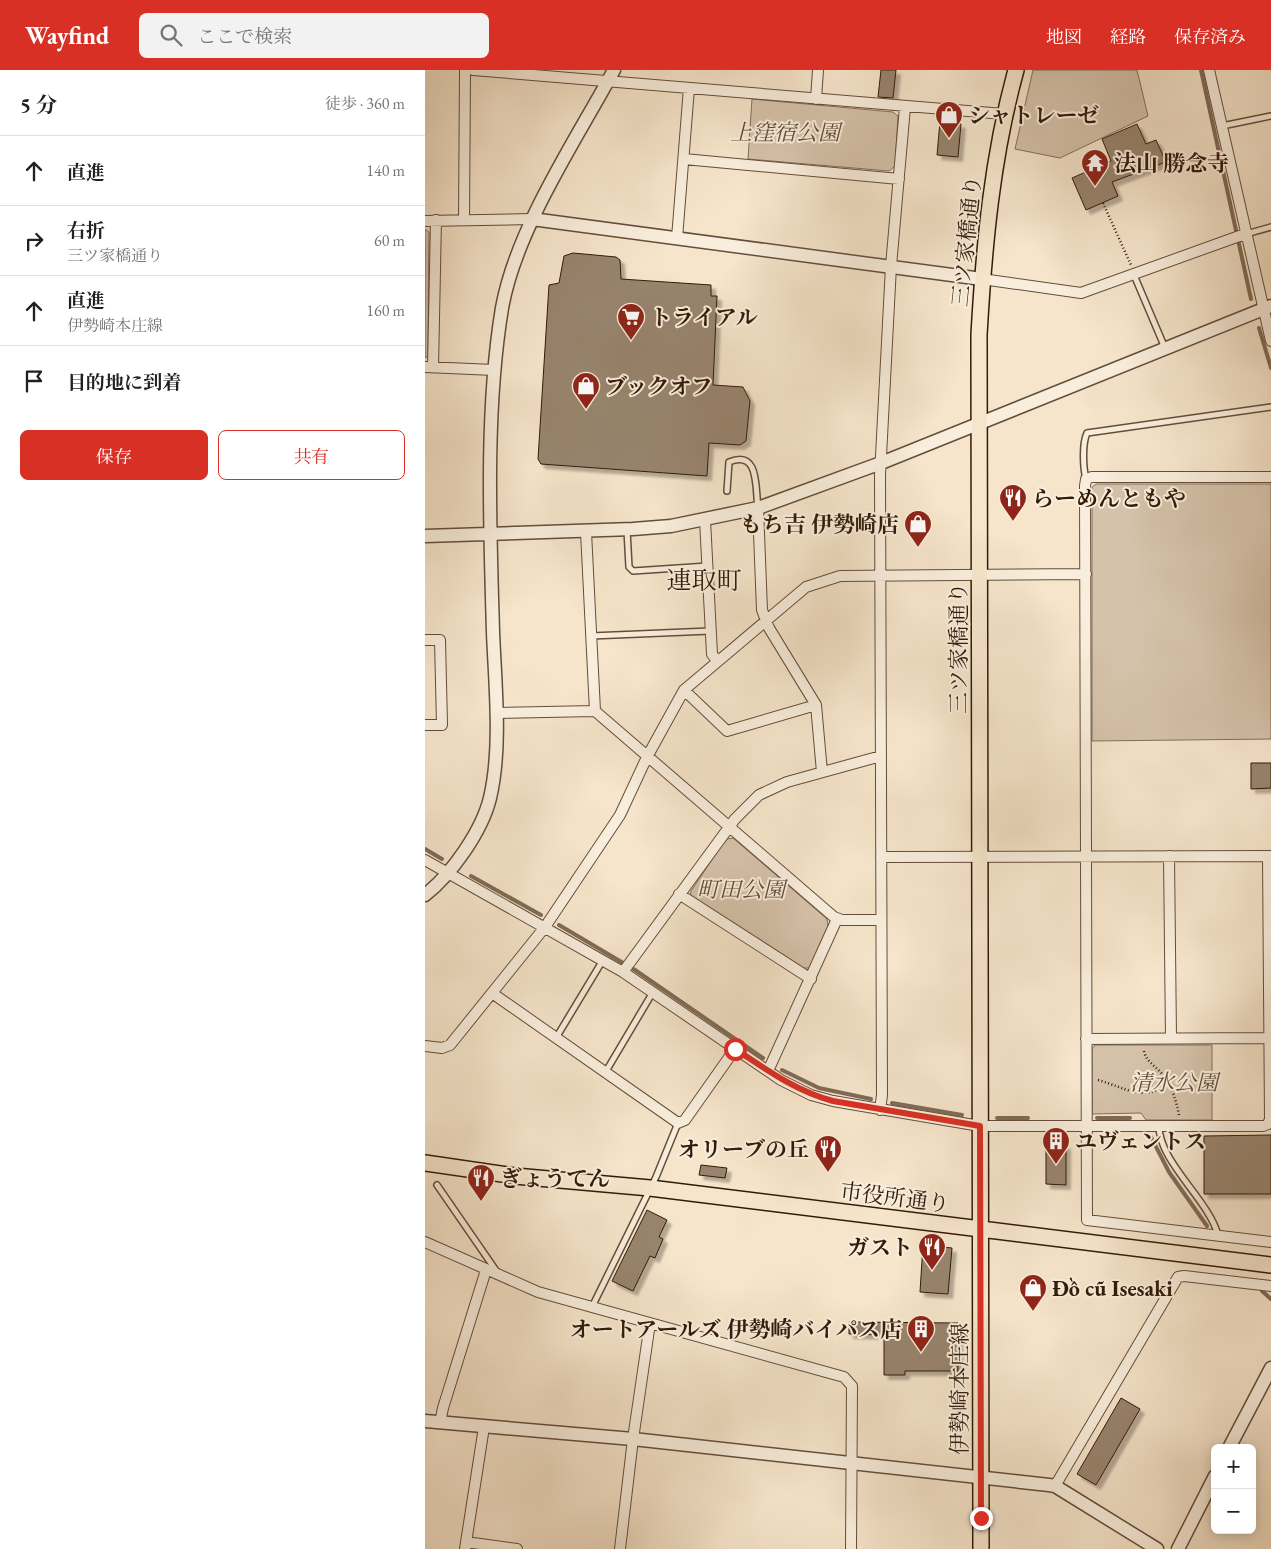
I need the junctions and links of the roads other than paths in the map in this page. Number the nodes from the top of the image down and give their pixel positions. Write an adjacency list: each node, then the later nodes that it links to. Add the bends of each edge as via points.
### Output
1 (465, 70): 17 (street)
2 (473, 70): 6 (street)
3 (818, 70): 8 (street)
4 (1016, 70): 10 (main road, 三ツ家橋通り)
5 (1209, 70): 12 (street)
6 (611, 76): 7 (street); 15 (street)
7 (689, 88): 8 (street); 13 (street)
8 (816, 99): 9 (street)
9 (905, 107): 10 (street); 14 (street)
10 (1004, 114): 23 (main road, 三ツ家橋通り, via 990,199)
11 (1271, 116): 12 (lane)
12 (1221, 126): 19 (street)
13 (684, 158): 14 (street); 20 (street)
14 (899, 178): 21 (street)
15 (532, 219): 17 (street); 20 (street); 28 (street, via 503,305)
16 (430, 220): 17 (street); 27 (street)
17 (464, 220)
18 (1271, 227): 19 (lane)
19 (1245, 234): 22 (street); 24 (street)
20 (677, 238): 21 (street)
21 (891, 266): 23 (street); 31 (street)
22 (1134, 275): 23 (street, via 1081,293); 26 (lane)
23 (982, 279): 30 (main road, 三ツ家橋通り)
24 (1267, 308): 25 (street); 26 (street)
25 (1271, 341)
26 (1165, 349): 30 (street)
27 (429, 367): 28 (street)
28 (494, 370): 39 (street)
29 (1271, 407): 33 (lane, via 1087,433 1084,472)
30 (979, 424): 31 (street); 42 (main road, 三ツ家橋通り)
31 (881, 463): 35 (street); 44 (street)
32 (1271, 477): 33 (street)
33 (1087, 479): 43 (street)
34 (727, 491): 35 (lane, via 729,462 747,462 755,474)
35 (758, 508): 36 (street); 45 (street)
36 (705, 520): 37 (street); 41 (street)
37 (627, 530): 38 (street); 41 (lane, via 629,568 633,571)
38 (586, 532): 39 (street); 47 (street)
39 (490, 534): 40 (street); 53 (street)
40 (425, 536)
41 (708, 566): 46 (street)
42 (979, 574): 43 (street); 44 (street); 61 (main road, 三ツ家橋通り)
43 (1086, 574): 62 (street)
44 (880, 575): 45 (street, via 840,576 816,582); 55 (street)
45 (765, 620): 49 (street); 51 (street)
46 (710, 631): 47 (lane); 49 (street, via 712,654)
47 (591, 636): 52 (street)
48 (425, 640): 54 (street, via 440,640 442,725)
49 (717, 661): 50 (street)
50 (684, 690): 51 (street, via 727,731); 56 (street)
51 (816, 705): 57 (street)
52 (595, 711): 53 (street); 56 (street)
53 (496, 713): 65 (street, via 495,771 490,800 479,825)
54 (425, 725)
55 (881, 756): 57 (street); 63 (street)
56 (647, 757): 58 (street); 70 (street, via 619,815)
57 (822, 772): 58 (street, via 779,784 765,792 748,805)
58 (729, 827): 66 (street); 68 (street)
59 (1169, 856): 60 (street); 62 (street); 78 (street)
60 (1270, 856): 71 (street)
61 (979, 857): 62 (street); 63 (street); 88 (main road, 三ツ家橋通り)
62 (1086, 857): 80 (street)
63 (881, 858): 69 (street)
64 (425, 860): 65 (street)
65 (448, 874): 67 (street); 70 (street)
66 (679, 894): 73 (street); 74 (street)
67 (425, 895)
68 (837, 919): 69 (street); 74 (street)
69 (881, 920): 85 (street)
70 (545, 927): 72 (street); 76 (street)
71 (1269, 946): 79 (street)
72 (603, 960): 73 (street); 77 (lane)
73 (623, 972): 75 (street)
74 (811, 979): 83 (street)
75 (653, 992): 82 (street); 84 (lane)
76 (492, 993): 77 (street); 81 (street, via 450,1045 442,1048)
77 (557, 1038): 84 (street)
78 (1171, 1038): 79 (street); 80 (street)
79 (1268, 1038): 87 (street)
80 (1086, 1039): 89 (street)
81 (425, 1046)
82 (735, 1049): 83 (street); 86 (street, via 685,1120)
83 (768, 1071): 85 (street, via 811,1095)
84 (605, 1074): 86 (street)
85 (880, 1110): 88 (street)
86 (678, 1123): 93 (lane)
87 (1269, 1125): 90 (street)
88 (980, 1126): 89 (street); 94 (main road, 三ツ家橋通り)
89 (1087, 1126): 90 (street); 95 (street, via 1087,1220)
90 (1159, 1126): 95 (lane, via 1159,1138)
91 (425, 1164): 93 (main road, 市役所通り)
92 (437, 1185): 100 (lane)
93 (650, 1188): 94 (main road, 市役所通り); 102 (lane)
94 (979, 1229): 98 (main road, 市役所通り); 111 (main road, 伊勢崎本庄線)
95 (1218, 1235): 97 (street)
96 (425, 1242): 99 (street)
97 (1271, 1242)
98 (1271, 1265)
99 (486, 1270): 100 (street); 106 (street)
100 (497, 1273): 102 (street, via 538,1292)
101 (1271, 1286): 113 (street, via 1178,1277)
102 (592, 1307): 103 (street)
103 (650, 1323): 108 (street); 110 (street, via 844,1377 852,1386)
104 (1271, 1368): 109 (street)
105 (425, 1421): 106 (street)
106 (440, 1423): 107 (street)
107 (484, 1427): 108 (street); 114 (street)
108 (633, 1439): 110 (street); 116 (street)
109 (1231, 1444)
110 (850, 1464): 111 (street); 117 (street)
111 (981, 1478): 113 (street); 118 (main road, 伊勢崎本庄線)
112 (1211, 1484): 120 (street)
113 (1055, 1486): 119 (street)
114 (466, 1546): 115 (street)
115 (517, 1549)
116 (620, 1549)
117 (851, 1549)
118 (981, 1549)
119 (1157, 1549)
120 (1178, 1549)

